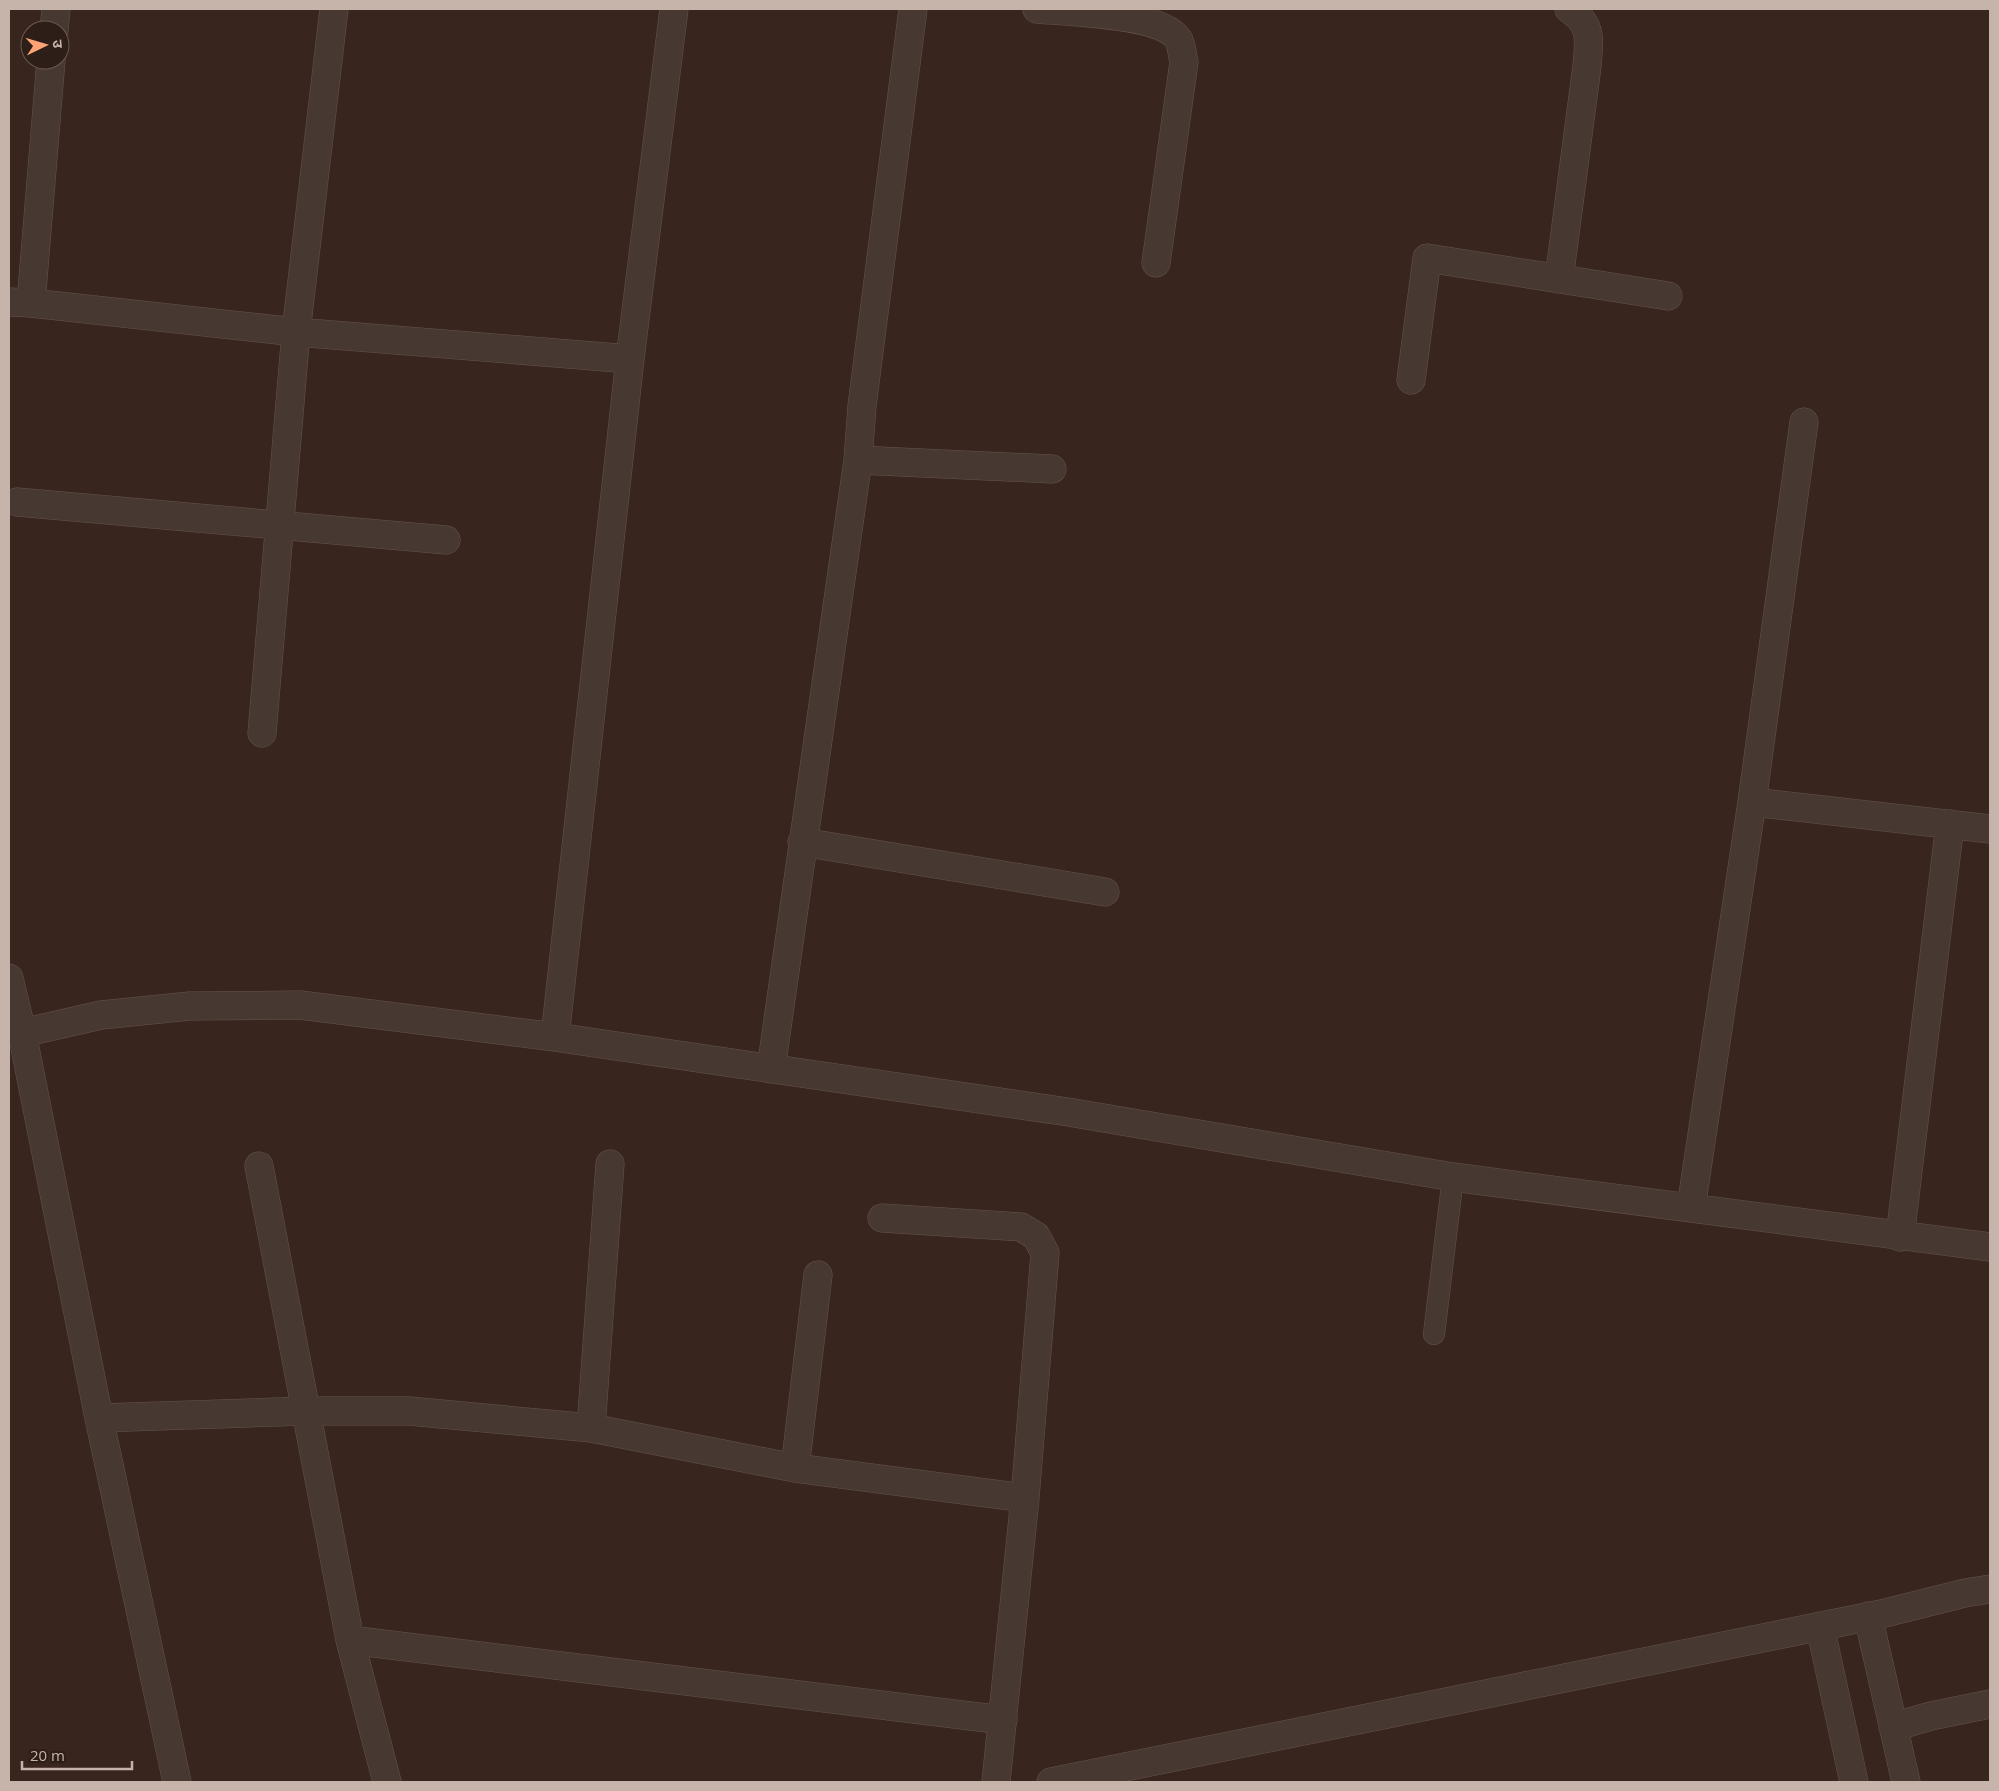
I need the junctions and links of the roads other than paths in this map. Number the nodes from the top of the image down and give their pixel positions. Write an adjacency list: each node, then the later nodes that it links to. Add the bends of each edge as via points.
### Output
1 (334, 9): 11 (street)
2 (674, 9): 12 (street)
3 (913, 9): 15 (street, via 862,406)
4 (1037, 9): 7 (street, via 1131,18 1163,27 1178,39 1184,62)
5 (1569, 9): 8 (street, via 1578,15 1589,33)
6 (50, 70): 10 (street)
7 (1156, 263)
8 (1560, 279): 9 (street); 13 (street, via 1427,258)
9 (1668, 296)
10 (20, 302): 11 (street)
11 (296, 332): 12 (street); 18 (street)
12 (630, 359): 28 (street)
13 (1411, 380)
14 (1804, 422): 21 (street)
15 (858, 460): 16 (street); 24 (street)
16 (1052, 469)
17 (17, 502): 18 (street)
18 (279, 525): 19 (street); 20 (street)
19 (446, 540)
20 (262, 733)
21 (1752, 802): 22 (street); 33 (street)
22 (1950, 824): 23 (street); 35 (street)
23 (1990, 828)
24 (802, 842): 25 (street); 29 (street)
25 (1105, 892)
26 (9, 978): 27 (street)
27 (22, 1034): 28 (street, via 101,1015 190,1006 300,1005); 40 (street)
28 (555, 1037): 29 (street)
29 (771, 1069): 32 (street, via 1068,1112)
30 (610, 1164): 41 (street)
31 (259, 1166): 39 (street)
32 (1453, 1177): 33 (street); 38 (lane)
33 (1691, 1208): 35 (street)
34 (882, 1218): 43 (street, via 1021,1227 1036,1236 1046,1253)
35 (1900, 1236): 36 (street)
36 (1990, 1247)
37 (818, 1275): 42 (street)
38 (1434, 1334)
39 (307, 1411): 40 (street); 41 (street, via 409,1411); 47 (street)
40 (99, 1418): 51 (street)
41 (591, 1428): 42 (street)
42 (795, 1468): 43 (street)
43 (1026, 1498): 49 (street)
44 (1990, 1590): 45 (street)
45 (1868, 1616): 46 (street); 50 (street)
46 (1820, 1626): 54 (street); 55 (street)
47 (350, 1640): 49 (street); 52 (street)
48 (1990, 1704): 50 (street)
49 (1004, 1720): 53 (street)
50 (1893, 1727): 56 (street)
51 (177, 1782)
52 (387, 1782)
53 (996, 1782)
54 (1052, 1782)
55 (1854, 1782)
56 (1906, 1782)

